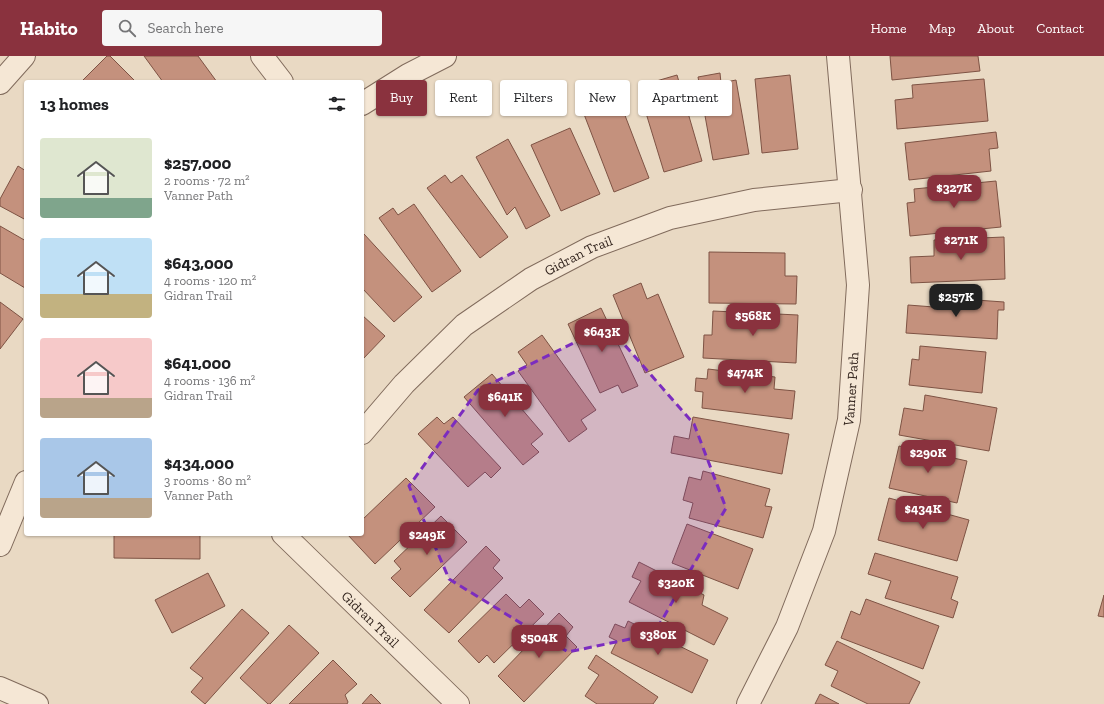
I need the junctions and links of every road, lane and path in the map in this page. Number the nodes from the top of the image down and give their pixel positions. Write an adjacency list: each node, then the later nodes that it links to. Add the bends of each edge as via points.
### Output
1 (24, 56): 6 (street)
2 (262, 56): 5 (street)
3 (445, 56): 7 (street, via 408,75)
4 (838, 56): 8 (street, Vanner Path)
5 (280, 80)
6 (0, 83)
7 (364, 103)
8 (851, 190): 9 (street, Gidran Trail, via 754,200 670,218 592,247 531,279 464,325 404,384); 16 (street, Vanner Path, via 858,285 849,420 824,531 787,627)
9 (364, 431)
10 (24, 487): 12 (street)
11 (284, 536): 15 (street, Gidran Trail)
12 (0, 545)
13 (0, 688): 14 (street)
14 (37, 704)
15 (458, 704)
16 (748, 704)

